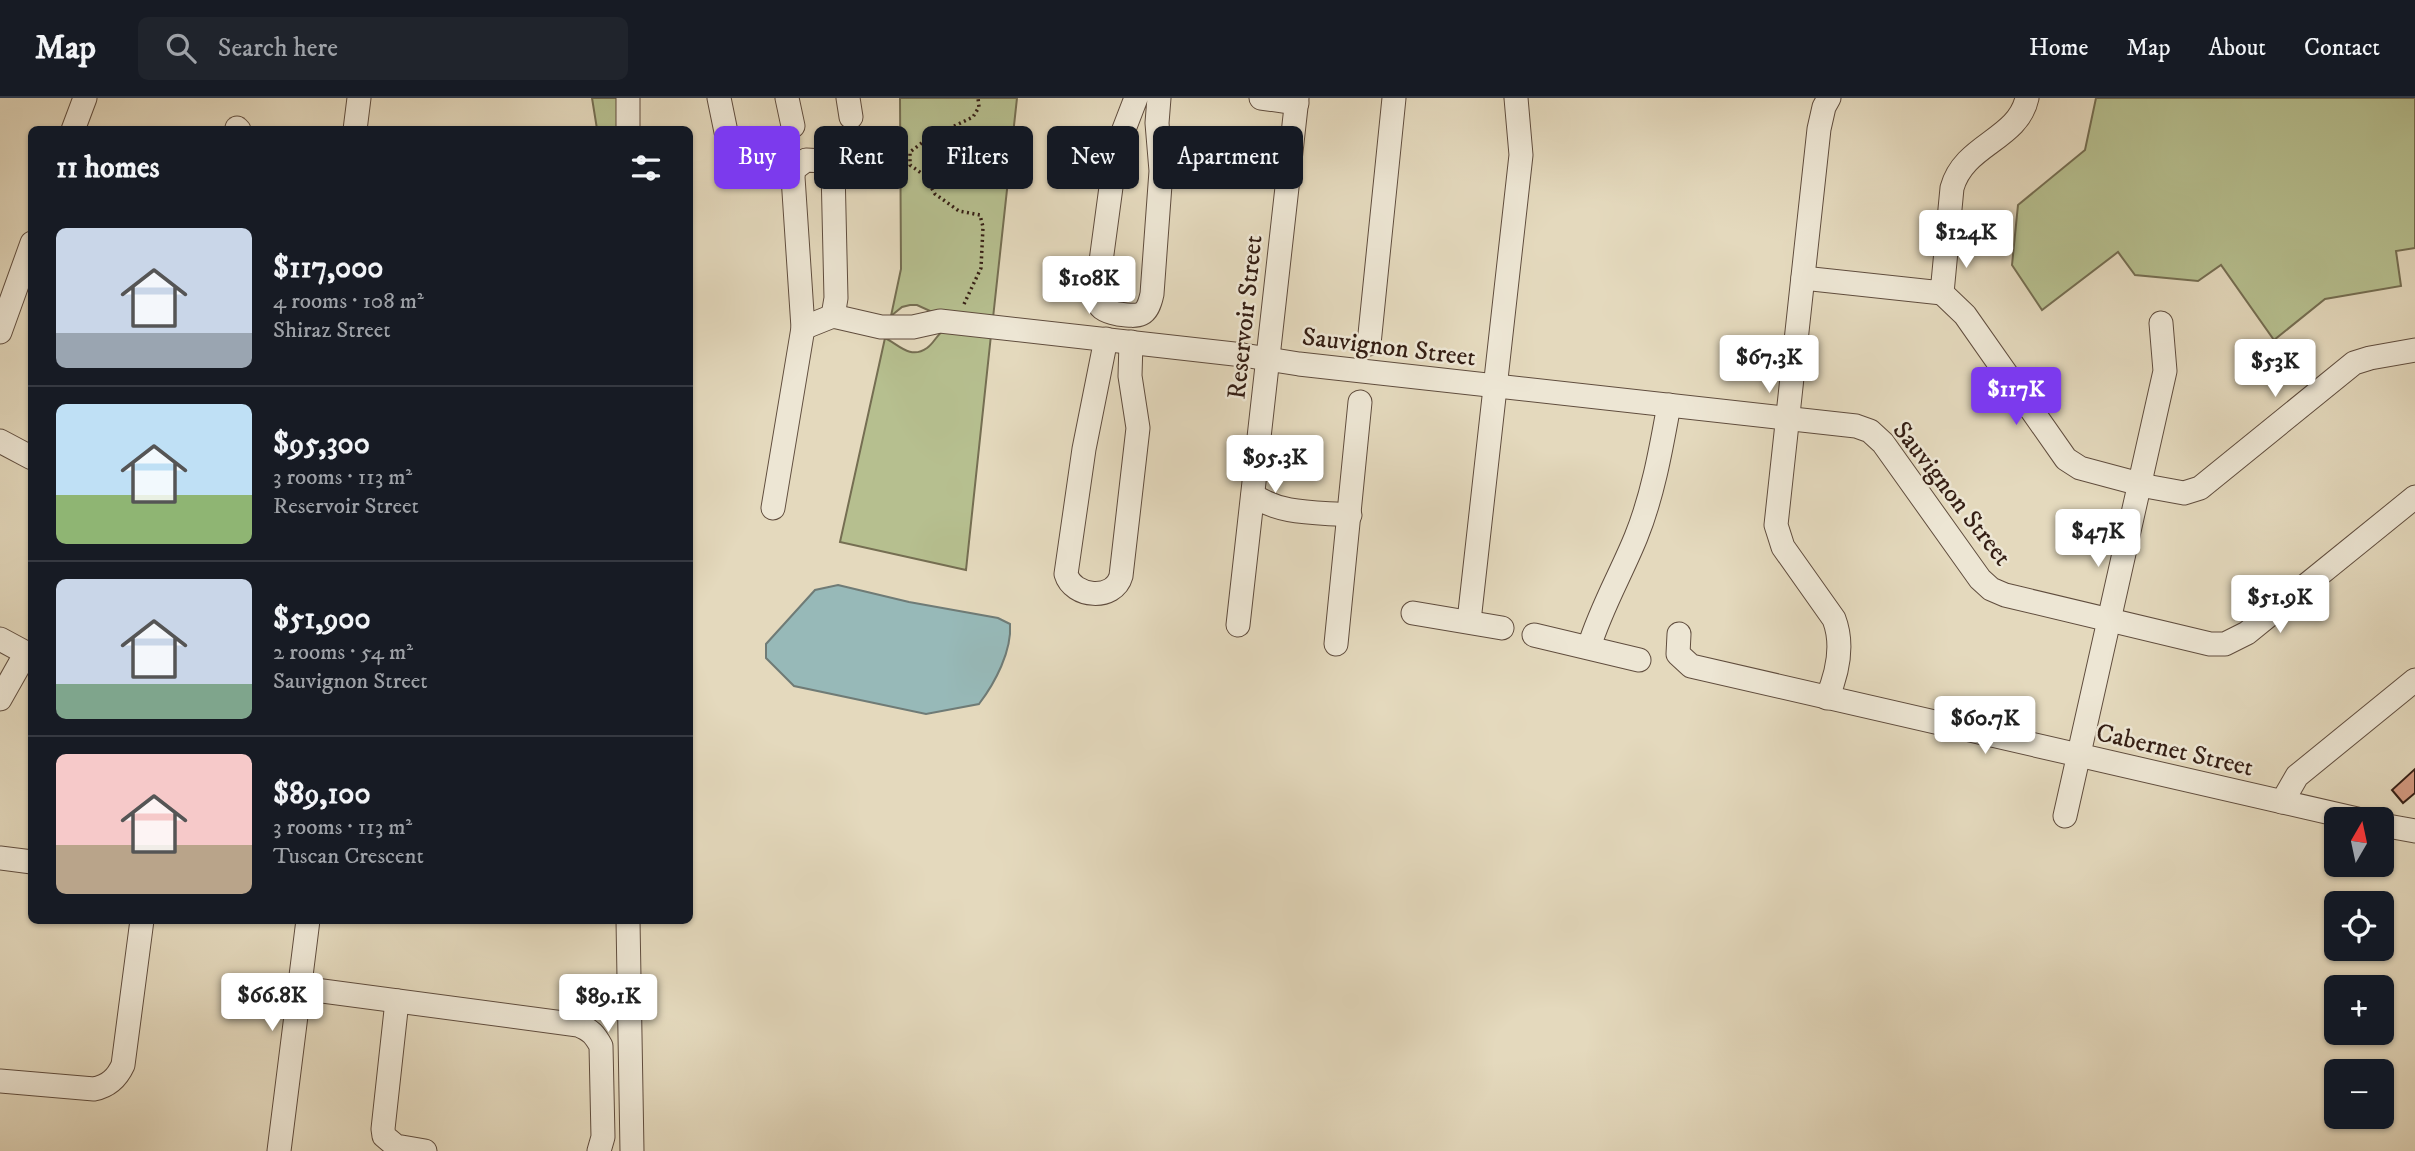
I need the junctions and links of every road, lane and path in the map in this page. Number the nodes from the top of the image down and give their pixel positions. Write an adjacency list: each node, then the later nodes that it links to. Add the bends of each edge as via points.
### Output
1 (85, 98): 15 (street)
2 (359, 98): 16 (street)
3 (628, 98): 17 (street)
4 (719, 98): 18 (street)
5 (787, 98): 19 (street)
6 (978, 98): 23 (path, via 973,117 910,152 911,165 924,175 935,194 959,211 980,215 981,268)
7 (1136, 98): 8 (street, via 1116,150 1097,291 1102,308 1136,316 1150,305 1152,294 1161,172)
8 (1159, 98)
9 (1261, 98): 14 (street)
10 (1394, 98): 30 (street)
11 (1516, 98): 33 (street, via 1521,156)
12 (1829, 98): 21 (street, via 1819,129)
13 (2027, 98): 22 (street, via 2013,124 1956,174)
14 (1297, 100): 32 (street, Reservoir Street)
15 (74, 126)
16 (356, 126)
17 (628, 126)
18 (725, 126)
19 (793, 126)
20 (28, 254): 27 (street)
21 (1803, 278): 22 (street); 38 (street)
22 (1942, 293): 41 (street, via 1965,315 2066,459 2087,471)
23 (963, 310)
24 (833, 316): 26 (street); 26 (street, via 833,169 824,161 806,160 794,169 793,177); 28 (street, Sauvignon Street, via 881,327 940,321)
25 (2161, 323): 41 (street, via 2165,371)
26 (803, 328): 44 (street)
27 (0, 332)
28 (1106, 340): 29 (street, Sauvignon Street); 34 (street)
29 (1131, 342): 32 (street, Sauvignon Street); 35 (street)
30 (1368, 344)
31 (2415, 350): 41 (street, via 2354,363 2200,488 2184,493)
32 (1268, 359): 33 (street, Sauvignon Street); 42 (street, Reservoir Street)
33 (1494, 386): 37 (street, Sauvignon Street); 47 (street)
34 (1093, 395): 35 (street); 35 (street, via 1066,574 1076,588 1087,592 1114,590 1121,576 1138,428)
35 (1133, 398)
36 (1360, 402): 45 (street)
37 (1669, 405): 38 (street, Sauvignon Street); 55 (street, via 1636,537)
38 (1788, 418): 48 (street, Sauvignon Street, via 1870,431 1991,589); 60 (street, via 1776,525 1783,547 1838,631 1839,658)
39 (0, 441): 40 (street)
40 (28, 456)
41 (2139, 484): 48 (street)
42 (1253, 495): 45 (street, via 1278,508); 49 (street, Reservoir Street)
43 (2415, 497): 48 (street, Sauvignon Street, via 2247,633 2225,644)
44 (773, 508)
45 (1350, 515): 54 (street)
46 (1413, 613): 47 (street)
47 (1469, 621): 50 (street)
48 (2109, 621): 62 (street)
49 (1238, 625)
50 (1502, 628)
51 (1679, 634): 60 (street, Cabernet Street, via 1678,654 1691,666)
52 (1534, 635): 55 (street)
53 (0, 639): 56 (street)
54 (1336, 644)
55 (1589, 647): 58 (street)
56 (28, 653)
57 (28, 656): 61 (street)
58 (1639, 660)
59 (2415, 680): 63 (street, via 2297,776)
60 (1827, 698): 62 (street, Cabernet Street)
61 (0, 699)
62 (2079, 755): 63 (street, Cabernet Street); 65 (street)
63 (2281, 802): 64 (street, Cabernet Street)
64 (2324, 812)
65 (2065, 816)
66 (2394, 827): 67 (street)
67 (2415, 831)
68 (0, 858): 69 (street)
69 (28, 862)
70 (141, 924): 75 (street, via 119,1073 94,1089)
71 (308, 924): 73 (street)
72 (628, 924): 79 (street)
73 (300, 988): 74 (street); 76 (street)
74 (397, 1001): 77 (street, via 384,1136 396,1146); 78 (street, via 589,1029 601,1046 603,1137)
75 (0, 1082)
76 (279, 1151)
77 (425, 1151)
78 (599, 1151)
79 (632, 1151)

